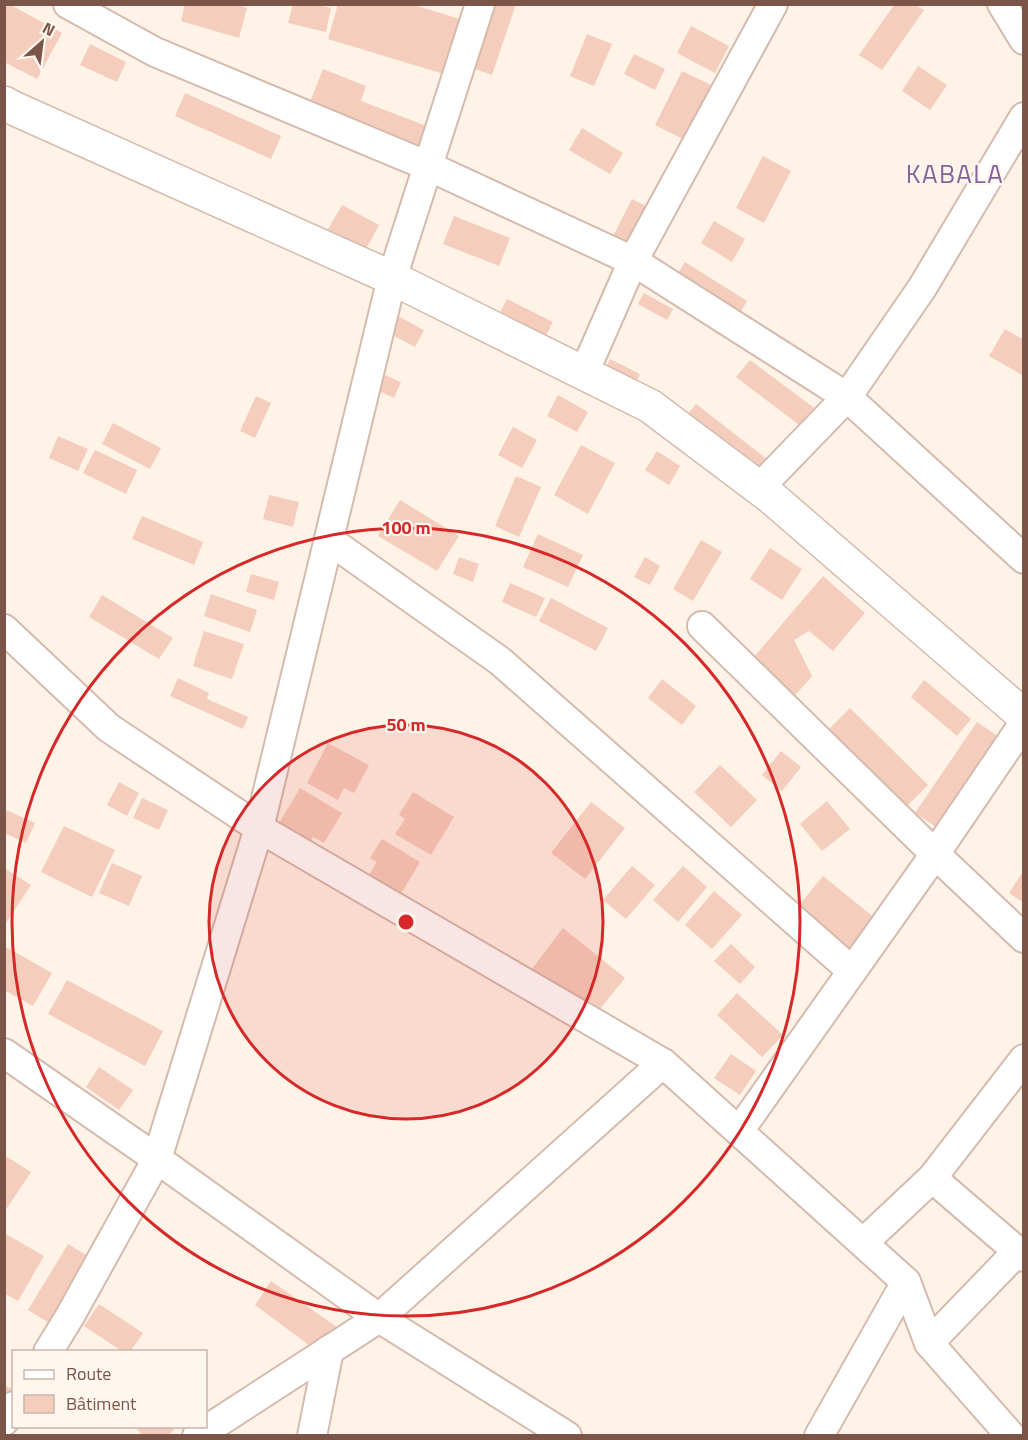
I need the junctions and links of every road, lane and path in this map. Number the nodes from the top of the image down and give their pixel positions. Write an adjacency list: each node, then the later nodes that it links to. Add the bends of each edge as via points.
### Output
1 (68, 4): 8 (street, via 155,52)
2 (480, 4): 8 (street)
3 (773, 4): 9 (street)
4 (1002, 4): 5 (street)
5 (1023, 40)
6 (4, 103): 10 (street)
7 (1023, 117): 12 (street, via 922,288)
8 (428, 166): 9 (street); 10 (street)
9 (633, 261): 11 (street); 12 (street)
10 (392, 278): 11 (street); 14 (street)
11 (584, 373): 13 (street, via 650,406)
12 (847, 397): 13 (street); 15 (street)
13 (759, 488): 18 (street)
14 (328, 540): 20 (street); 23 (street, via 500,661)
15 (1023, 559)
16 (702, 626): 21 (street)
17 (4, 629): 20 (street, via 109,728)
18 (1023, 716)
19 (1023, 723): 21 (street)
20 (259, 828): 26 (street); 28 (street)
21 (935, 854): 22 (street); 23 (street)
22 (1023, 938)
23 (852, 971): 27 (street)
24 (4, 1053): 28 (street)
25 (1023, 1059): 29 (street)
26 (663, 1063): 27 (street); 33 (street)
27 (739, 1131): 30 (street)
28 (157, 1159): 33 (street); 35 (street)
29 (932, 1178): 30 (street); 31 (street)
30 (863, 1243): 32 (street)
31 (1020, 1255): 34 (street)
32 (906, 1282): 34 (street); 40 (street)
33 (379, 1318): 36 (street); 39 (street)
34 (929, 1343): 41 (street)
35 (49, 1350)
36 (329, 1350): 37 (street); 38 (street)
37 (197, 1436)
38 (312, 1436)
39 (567, 1436)
40 (819, 1436)
41 (1011, 1436)

